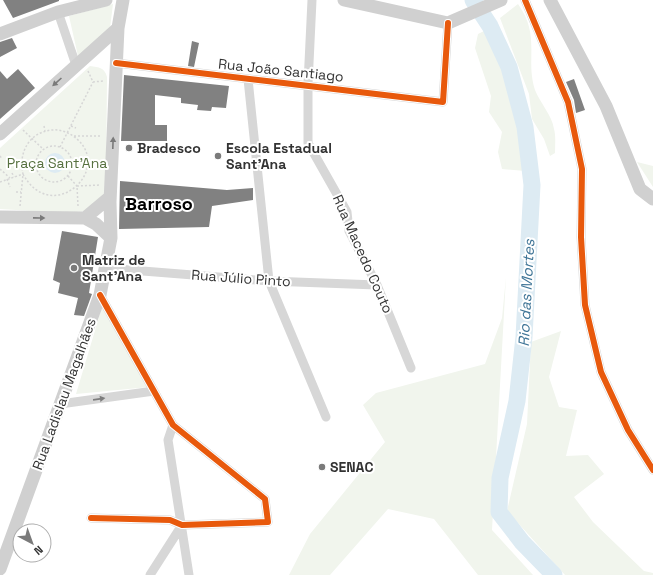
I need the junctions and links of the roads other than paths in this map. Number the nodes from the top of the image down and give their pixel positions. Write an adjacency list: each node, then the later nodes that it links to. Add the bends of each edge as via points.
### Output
1 (106, 0): 8 (main road)
2 (123, 0): 10 (main road, Rua Ladislau Magalhães)
3 (312, 0): 15 (street, Rua Macedo Couto)
4 (344, 0): 9 (main road)
5 (501, 0): 9 (main road)
6 (525, 0): 31 (street, via 568,102 582,169 581,237 585,305 601,372 628,430)
7 (550, 0): 18 (main road, via 606,106 640,189)
8 (58, 12): 11 (main road); 13 (street)
9 (448, 23): 15 (street, Rua João Santiago, via 443,102)
10 (118, 28): 12 (main road, Rua Ladislau Magalhães); 13 (main road)
11 (0, 34)
12 (116, 64): 14 (street, Rua João Santiago); 17 (main road, Rua Ladislau Magalhães, one-way to 12)
13 (81, 67): 16 (main road, one-way to 16)
14 (248, 79): 15 (street, Rua João Santiago); 23 (street)
15 (308, 84): 24 (street, Rua Macedo Couto, via 308,143 347,212 349,231)
16 (0, 134)
17 (108, 191): 19 (main road); 21 (main road, Rua Ladislau Magalhães)
18 (653, 199)
19 (81, 215): 20 (main road, one-way to 19); 21 (main road)
20 (0, 217)
21 (111, 238): 22 (main road, Rua Ladislau Magalhães)
22 (105, 268): 23 (street, Rua Júlio Pinto); 25 (main road, Rua Ladislau Magalhães)
23 (269, 281): 24 (street, Rua Júlio Pinto); 29 (street)
24 (377, 285): 26 (street, Rua Macedo Couto)
25 (100, 295): 27 (street); 28 (main road, Rua Ladislau Magalhães)
26 (411, 368)
27 (154, 392): 28 (street, one-way to 27); 30 (street)
28 (60, 404): 34 (main road, Rua Ladislau Magalhães)
29 (326, 417)
30 (173, 425): 33 (street, via 168,440); 33 (street, via 265,499 268,522)
31 (653, 470)
32 (90, 518): 33 (street, via 170,520)
33 (182, 525): 35 (street); 36 (street)
34 (0, 569)
35 (150, 575)
36 (189, 575)

